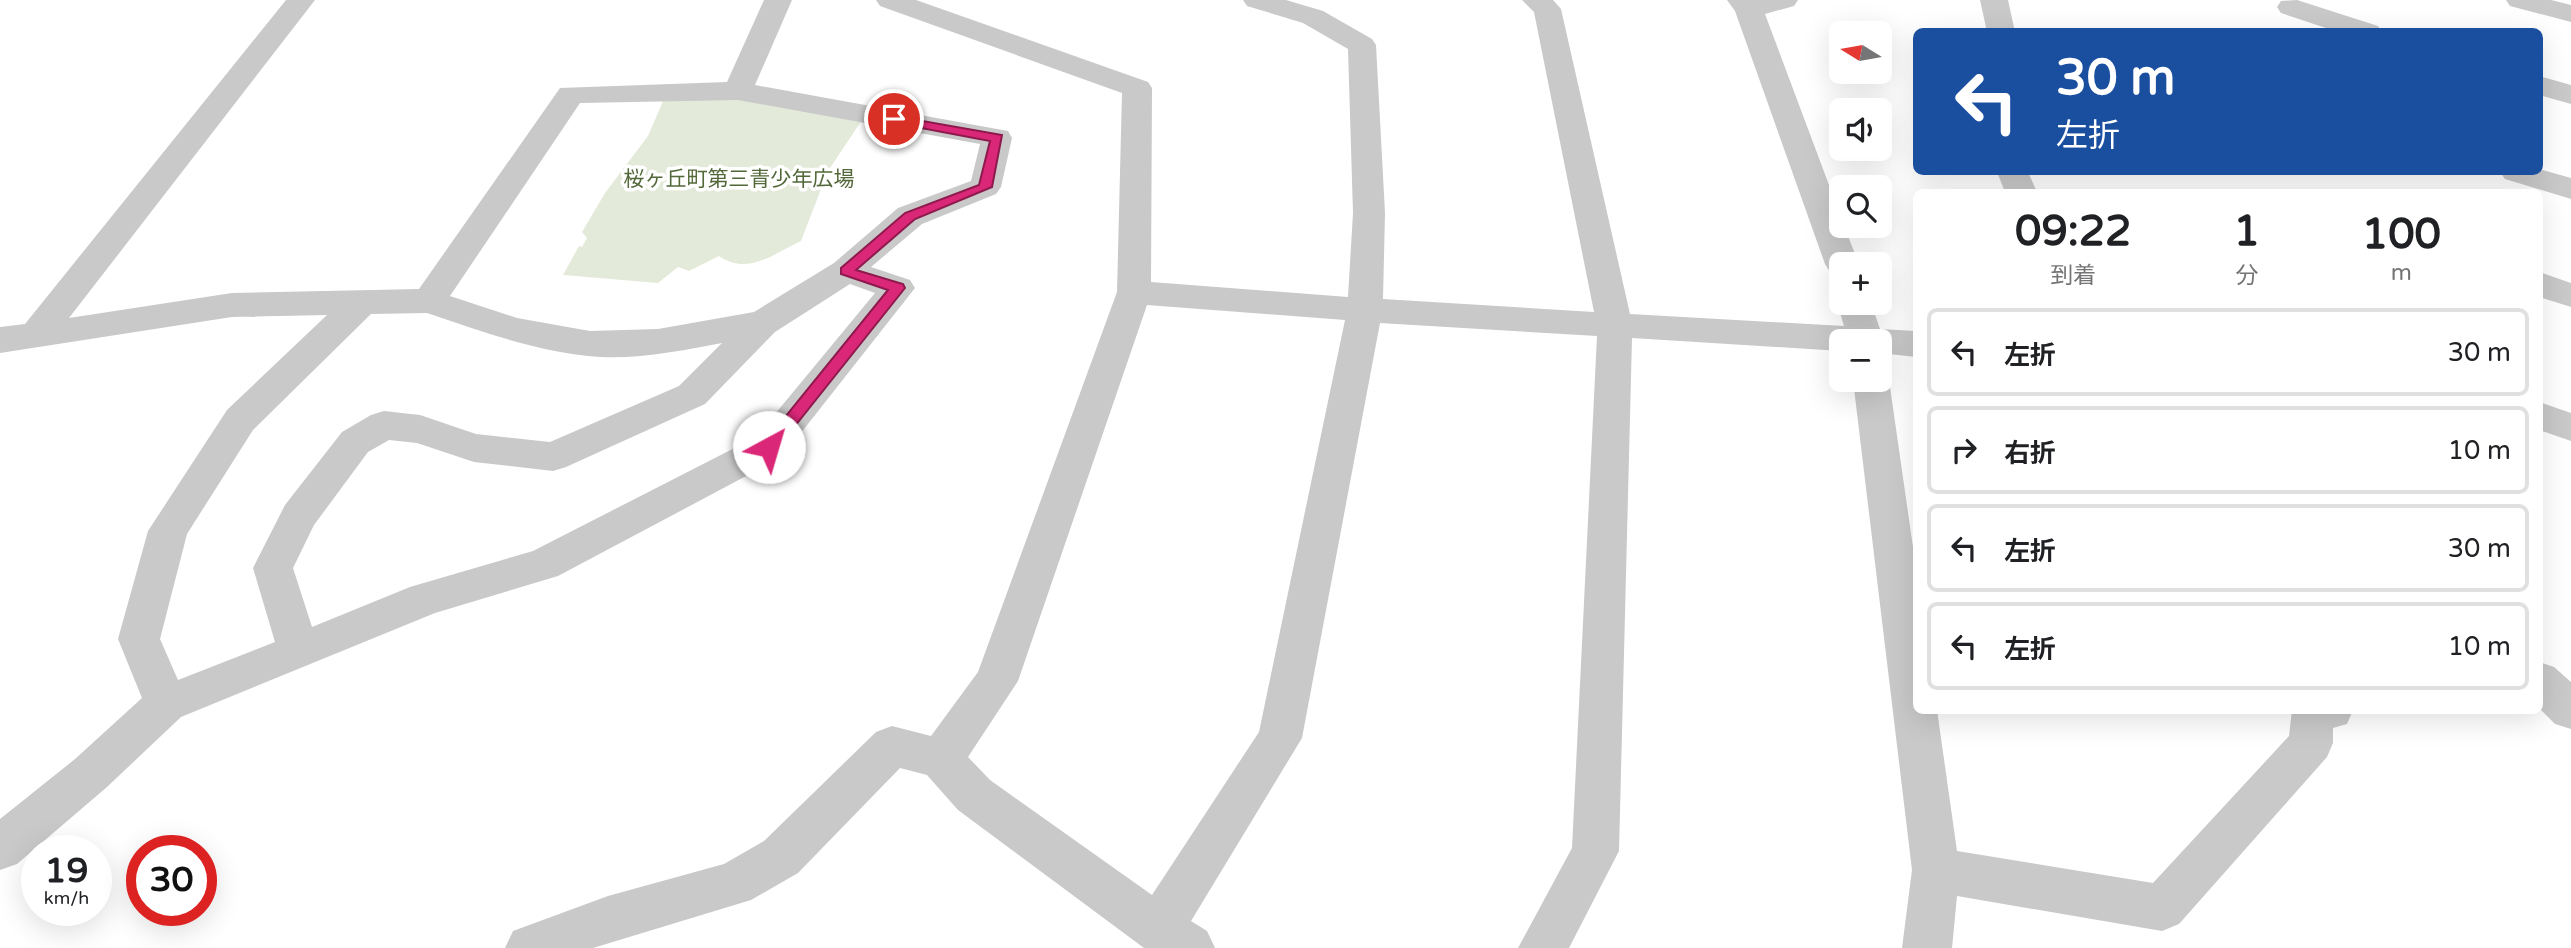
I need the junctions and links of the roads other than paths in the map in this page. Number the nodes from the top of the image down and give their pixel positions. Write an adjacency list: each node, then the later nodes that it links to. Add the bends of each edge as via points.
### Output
1 (301, 0): 30 (street)
2 (778, 0): 16 (street)
3 (890, 0): 23 (street, via 1137,88)
4 (1257, 0): 10 (street)
5 (1536, 0): 29 (street, via 1547,9)
6 (1784, 0): 9 (street)
7 (1994, 0): 13 (street)
8 (2520, 0): 12 (street)
9 (1745, 5): 20 (street)
10 (1322, 8): 27 (street, via 1363,45 1369,213)
11 (2291, 8): 14 (street)
12 (2571, 15)
13 (2000, 28)
14 (2355, 28)
15 (2543, 86): 17 (street)
16 (738, 91): 21 (street, via 997,138 985,187 910,216); 25 (street, via 571,94)
17 (2571, 95)
18 (2526, 175): 19 (street)
19 (2571, 188)
20 (1838, 252)
21 (846, 271): 28 (street); 38 (street, via 898,288 769,447 544,564 425,599)
22 (2543, 285): 24 (street)
23 (1134, 292): 27 (street); 45 (street, via 996,681)
24 (2571, 295)
25 (429, 301): 26 (street); 28 (street, via 513,330 590,344 658,342)
26 (362, 302): 30 (street, via 232,305); 41 (street, via 240,419 168,531 139,639)
27 (1365, 310): 29 (street); 48 (street, via 1280,738)
28 (763, 323): 38 (street, via 692,395 553,457 474,448 420,429 384,425 355,442 299,516 273,568)
29 (1615, 326): 33 (street); 50 (street, via 1595,851)
30 (36, 335): 31 (street)
31 (0, 340)
32 (1913, 344): 34 (street)
33 (1829, 345)
34 (1892, 347)
35 (1877, 392): 39 (street)
36 (2543, 417): 37 (street)
37 (2571, 427)
38 (299, 651): 41 (street)
39 (1913, 678)
40 (2543, 684): 42 (street)
41 (166, 704): 46 (street)
42 (2571, 710)
43 (1918, 714): 47 (street)
44 (2320, 714): 47 (street, via 2311,717 2311,743 2162,908)
45 (941, 759): 48 (street, via 974,795); 49 (street, via 892,746 781,857 734,884 608,919)
46 (0, 848)
47 (1937, 870): 51 (street)
48 (1174, 939)
49 (530, 948)
50 (1543, 948)
51 (1927, 948)

